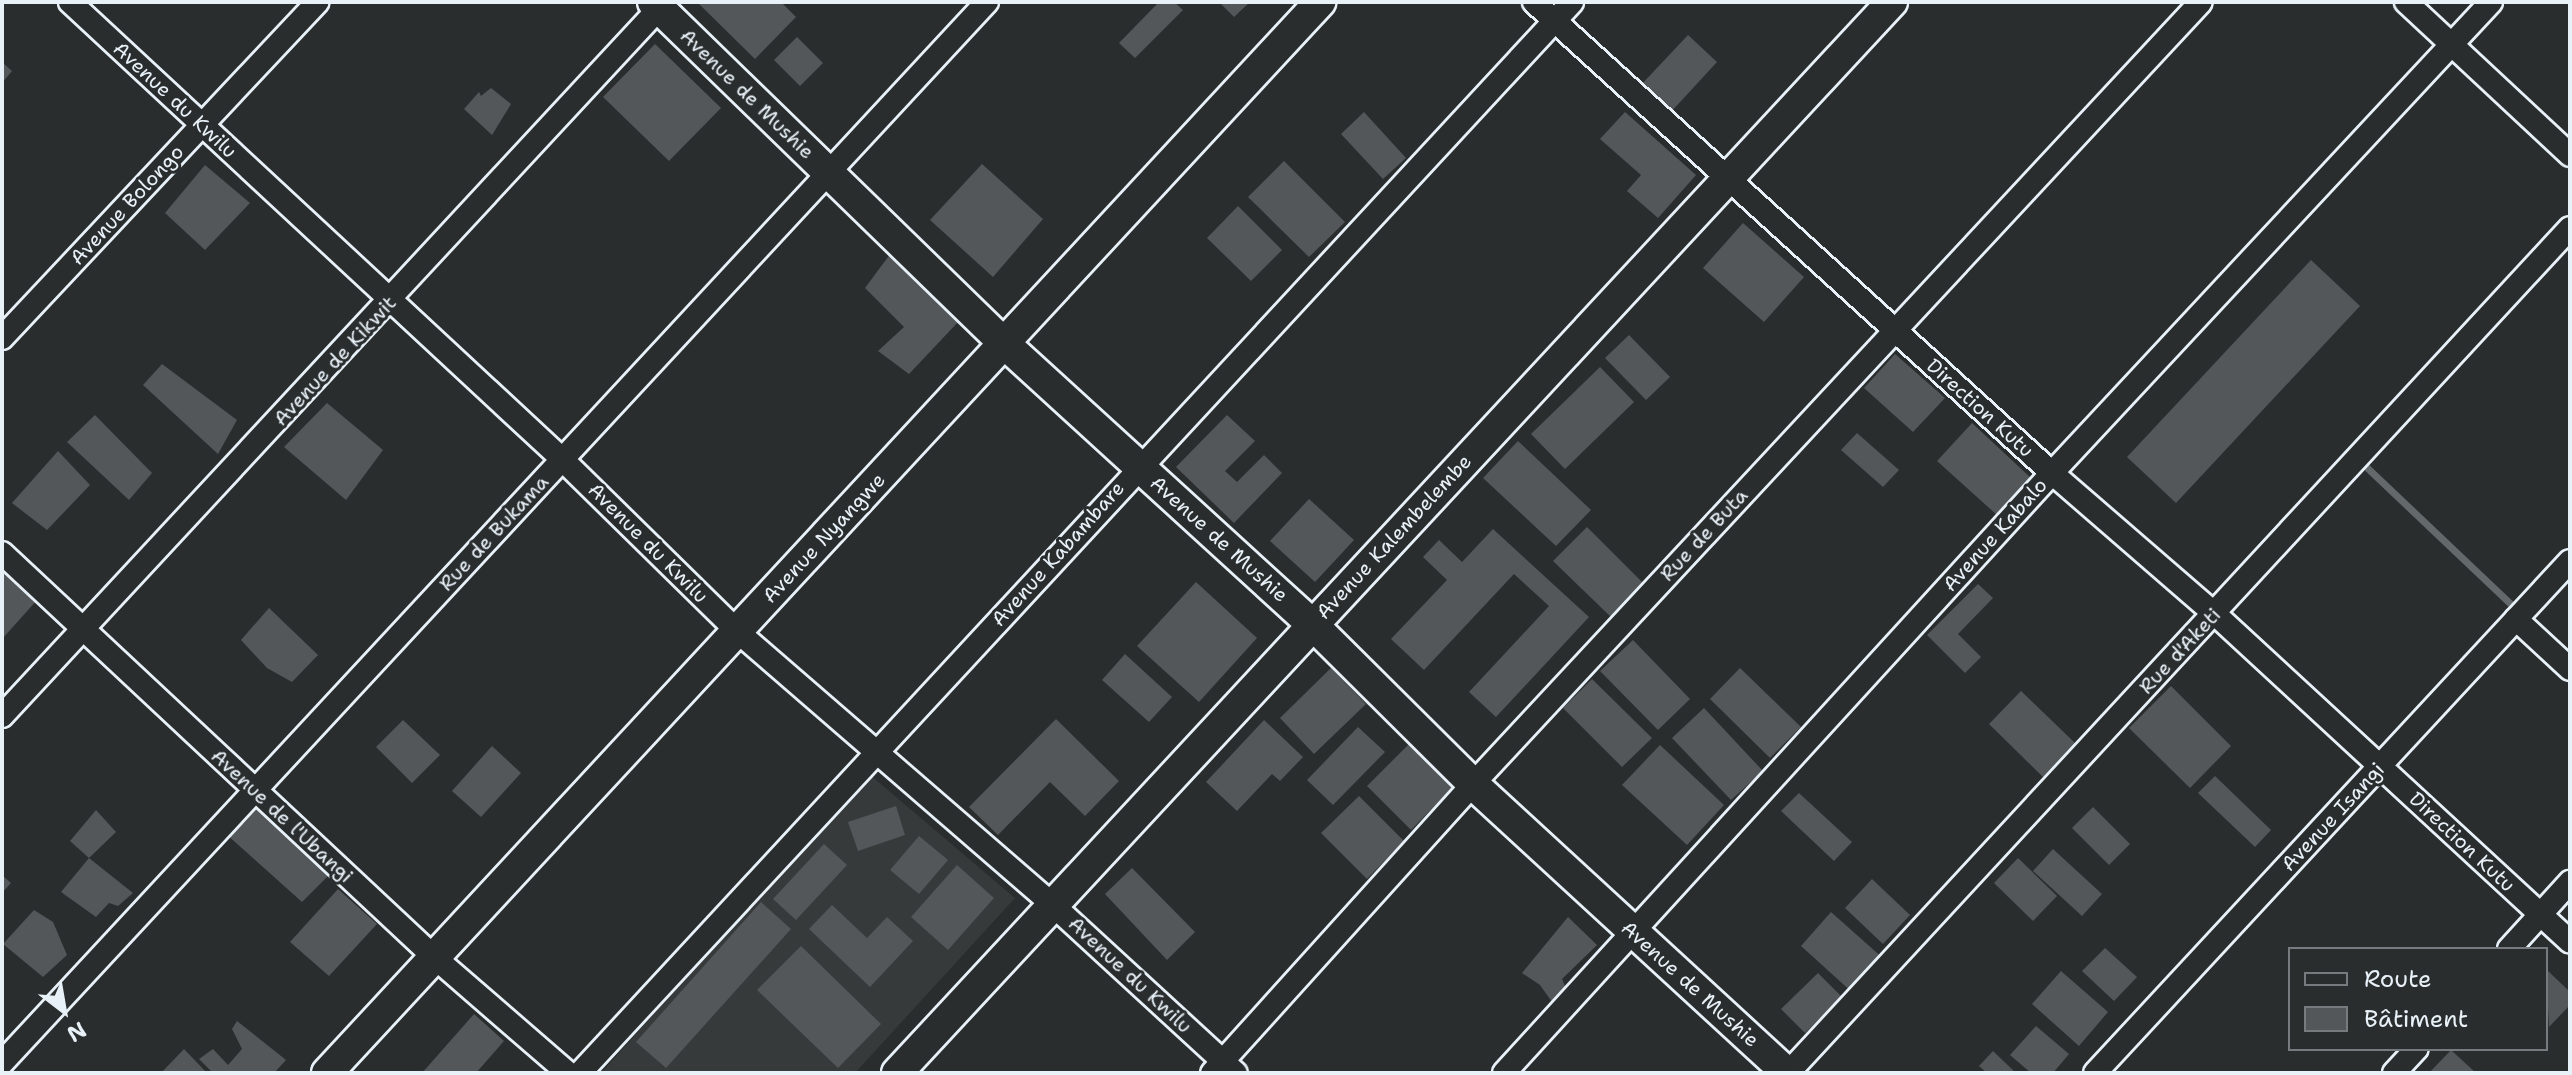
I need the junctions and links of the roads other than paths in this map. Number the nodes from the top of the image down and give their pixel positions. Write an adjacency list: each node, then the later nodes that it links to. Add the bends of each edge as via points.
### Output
1 (70, 2): 14 (street, Avenue du Kwilu)
2 (318, 2): 14 (street, Avenue Bolongo)
3 (987, 2): 16 (street, Rue de Bukama)
4 (1320, 2): 22 (street, Avenue Nyangwe)
5 (1534, 2): 12 (street, Direction Kutu)
6 (1572, 2): 12 (street, Avenue Kabambare)
7 (1892, 2): 17 (street, Avenue Kalembelembe)
8 (2201, 2): 20 (street, Rue de Buta)
9 (2406, 2): 13 (street)
10 (2491, 2): 13 (street, Avenue Kabalo)
11 (659, 4): 16 (street, Avenue de Mushie); 19 (street, Avenue de Kikwit)
12 (1554, 21): 17 (street, Direction Kutu); 24 (street, Avenue Kabambare)
13 (2452, 44): 15 (street); 25 (street, Avenue Kabalo)
14 (201, 125): 19 (street, Avenue du Kwilu); 21 (street, Avenue Bolongo)
15 (2570, 155)
16 (828, 173): 22 (street, Avenue de Mushie); 23 (street, Rue de Bukama)
17 (1729, 178): 20 (street, Direction Kutu); 30 (street, Avenue Kalembelembe)
18 (2570, 228): 28 (street, Rue d'Aketi)
19 (392, 300): 23 (street, Avenue du Kwilu); 31 (street, Avenue de Kikwit)
20 (1894, 330): 25 (street, Direction Kutu); 37 (street, Rue de Buta)
21 (2, 338)
22 (1005, 344): 24 (street, Avenue de Mushie); 32 (street, Avenue Nyangwe)
23 (563, 460): 32 (street, Avenue du Kwilu); 38 (street, Rue de Bukama)
24 (1138, 466): 30 (street, Avenue de Mushie); 35 (street, Avenue Kabambare)
25 (2052, 473): 28 (street, Direction Kutu); 42 (street, Avenue Kabalo)
26 (2, 553): 31 (street, Avenue de l'Ubangi)
27 (2570, 561): 29 (street, Avenue Isangi)
28 (2215, 614): 36 (street, Direction Kutu); 54 (street, Rue d'Aketi)
29 (2516, 619): 33 (street); 36 (street, Avenue Isangi)
30 (1313, 625): 37 (street, Avenue de Mushie); 40 (street, Avenue Kalembelembe)
31 (83, 628): 34 (street, Avenue de Kikwit); 38 (street, Avenue de l'Ubangi)
32 (738, 632): 35 (street, Avenue du Kwilu); 45 (street, Avenue Nyangwe)
33 (2570, 669)
34 (2, 716)
35 (877, 753): 40 (street, Avenue du Kwilu); 51 (street, Avenue Kabambare)
36 (2381, 765): 41 (street, Direction Kutu); 55 (street, Avenue Isangi)
37 (1473, 784): 42 (street, Avenue de Mushie); 48 (street, Rue de Buta)
38 (253, 788): 45 (street, Avenue de l'Ubangi); 47 (street, Rue de Bukama)
39 (2570, 882): 41 (street)
40 (1053, 905): 48 (street, Avenue du Kwilu); 52 (street, Avenue Kalembelembe)
41 (2540, 915): 43 (street, Direction Kutu); 44 (street)
42 (1633, 932): 53 (street, Avenue Kabalo); 54 (street, Avenue de Mushie)
43 (2570, 942)
44 (2511, 947)
45 (433, 956): 49 (street, Avenue Nyangwe); 50 (street, Avenue de l'Ubangi)
46 (2414, 1051): 56 (street)
47 (2, 1063)
48 (1224, 1069)
49 (327, 1073)
50 (568, 1073)
51 (580, 1073)
52 (897, 1073)
53 (1504, 1073)
54 (1788, 1073)
55 (2095, 1073)
56 (2394, 1073)

